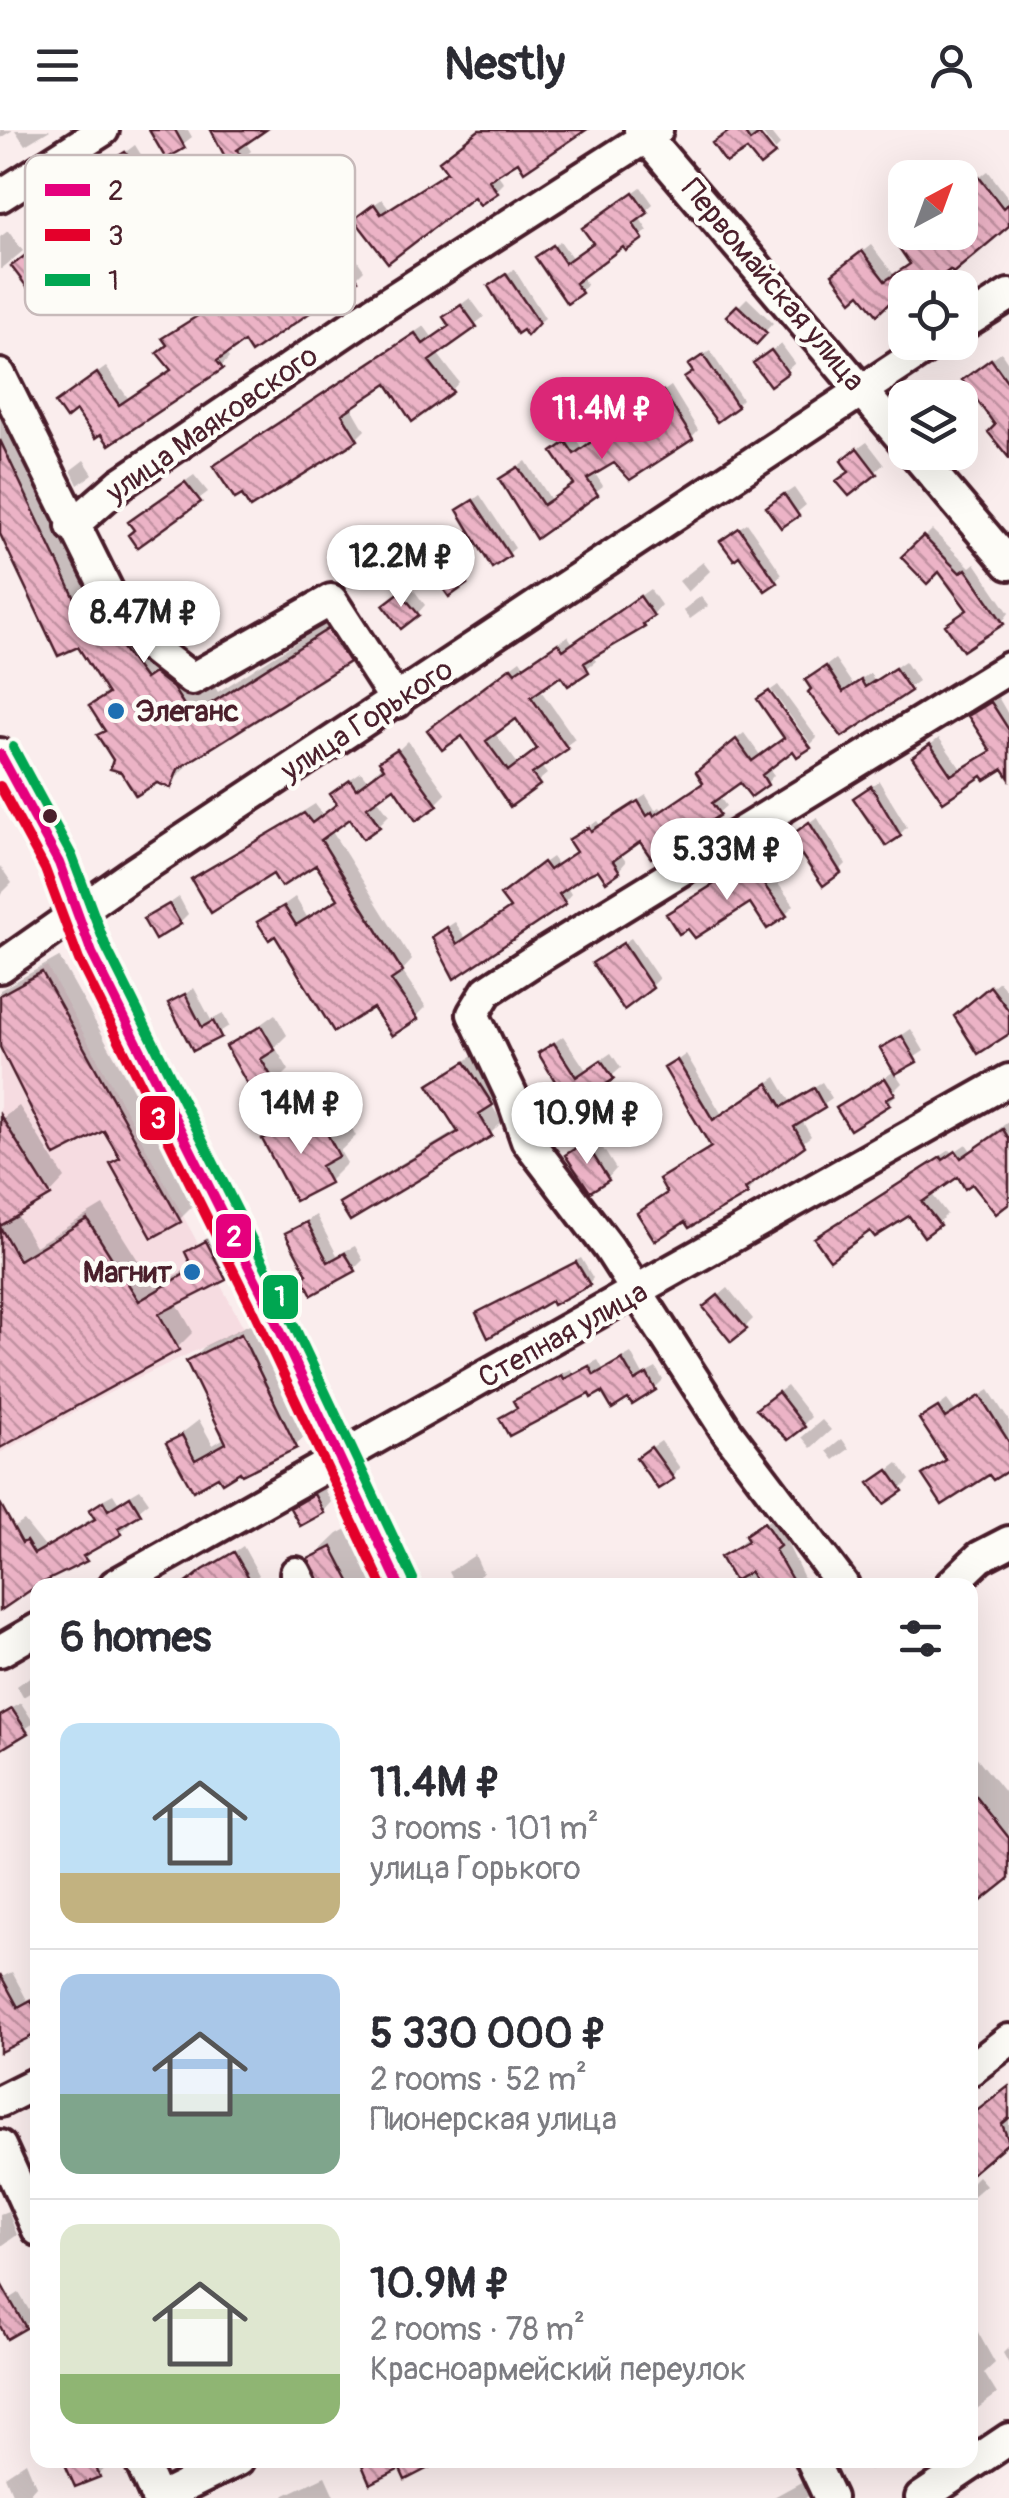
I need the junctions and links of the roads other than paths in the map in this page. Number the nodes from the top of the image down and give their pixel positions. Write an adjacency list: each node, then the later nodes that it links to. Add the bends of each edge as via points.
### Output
1 (102, 130): 3 (street)
2 (648, 132): 10 (street, Первомайская улица); 13 (street, улица Маяковского, via 120,484)
3 (63, 155)
4 (25, 180): 5 (street)
5 (0, 196)
6 (1009, 295): 7 (street)
7 (978, 315)
8 (907, 360): 10 (street, улица Горького)
9 (0, 376): 13 (street)
10 (861, 390): 11 (street, Первомайская улица); 16 (street, улица Горького)
11 (888, 422)
12 (929, 470): 14 (street)
13 (72, 526): 16 (street, via 119,614 192,679 331,600)
14 (1009, 564)
15 (1009, 668): 21 (street, via 487,991 474,1014 526,1140 567,1188)
16 (397, 702): 18 (street, улица Горького)
17 (0, 754): 18 (street)
18 (78, 912): 19 (street, улица Горького); 22 (street)
19 (0, 967)
20 (1009, 1080): 21 (street, Степная улица)
21 (637, 1294): 22 (street, Степная улица); 26 (street, via 698,1390)
22 (339, 1461): 24 (street, Степная улица); 25 (street)
23 (1009, 1542): 27 (street)
24 (128, 1578)
25 (396, 1578)
26 (837, 1578)
27 (958, 1578)
28 (30, 1633): 29 (street)
29 (0, 1650)
30 (1009, 2040): 31 (street)
31 (978, 2064)
32 (30, 2086): 33 (street)
33 (0, 2101)
34 (0, 2146): 35 (street)
35 (30, 2212)
36 (1009, 2439): 37 (street)
37 (978, 2460)
38 (144, 2468): 42 (street)
39 (221, 2468): 42 (street)
40 (816, 2468): 43 (street)
41 (965, 2468): 44 (street)
42 (159, 2498)
43 (830, 2498)
44 (920, 2498)

